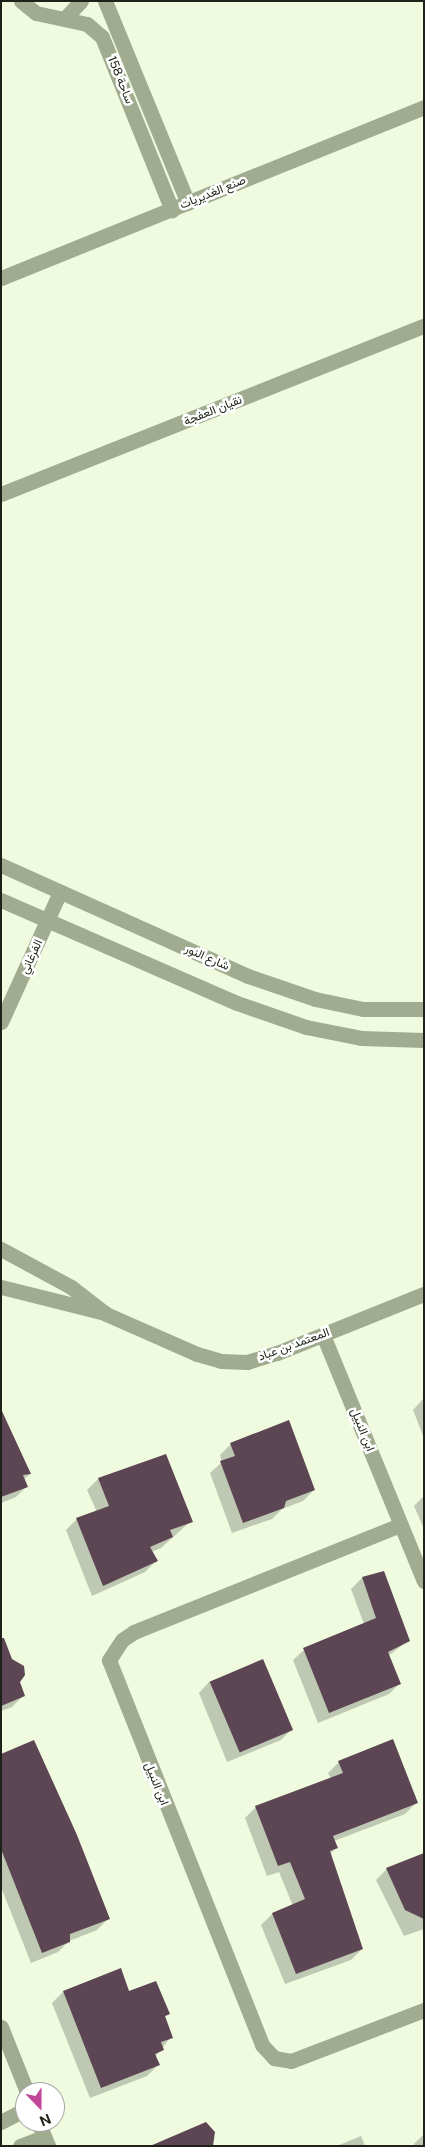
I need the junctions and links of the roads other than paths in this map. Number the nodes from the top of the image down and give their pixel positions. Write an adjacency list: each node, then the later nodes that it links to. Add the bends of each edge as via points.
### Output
1 (21, 1): 4 (street, ساحة 158, via 36,13)
2 (81, 1): 4 (street)
3 (105, 1): 6 (street, ساحة 158)
4 (66, 18): 7 (street, ساحة 158, via 87,24 102,37)
5 (424, 107): 6 (street, صنع الغديريات)
6 (188, 203): 7 (street, صنع الغديريات)
7 (172, 210): 8 (street, صنع الغديريات)
8 (1, 278)
9 (424, 326): 10 (street, نقيان العفجة)
10 (1, 494)
11 (1, 865): 12 (street, شارع النور)
12 (60, 892): 14 (street, الفرغاني); 15 (street, شارع النور, via 248,976 315,999 363,1009)
13 (1, 900): 14 (street)
14 (49, 921): 16 (street, الفرغاني); 17 (street, via 237,1003 306,1027 361,1038)
15 (424, 1009)
16 (1, 1022)
17 (424, 1040)
18 (1, 1249): 21 (street, المعتمد بن عباد, via 71,1287)
19 (1, 1287): 21 (street, المعتمد بن عباد)
20 (424, 1294): 22 (street, المعتمد بن عباد)
21 (106, 1314): 22 (street, المعتمد بن عباد, via 197,1354 221,1361 247,1362)
22 (323, 1335): 23 (street, ابن النبيل)
23 (400, 1525): 24 (street, ابن النبيل); 25 (street, ابن النبيل, via 134,1632 122,1640 109,1660 262,2046 274,2058 291,2061)
24 (424, 1581)
25 (424, 2010)
26 (1, 2027): 27 (street)
27 (23, 2082)
28 (15, 2114): 29 (street)
29 (1, 2122)
30 (46, 2142): 31 (street)
31 (20, 2146)

